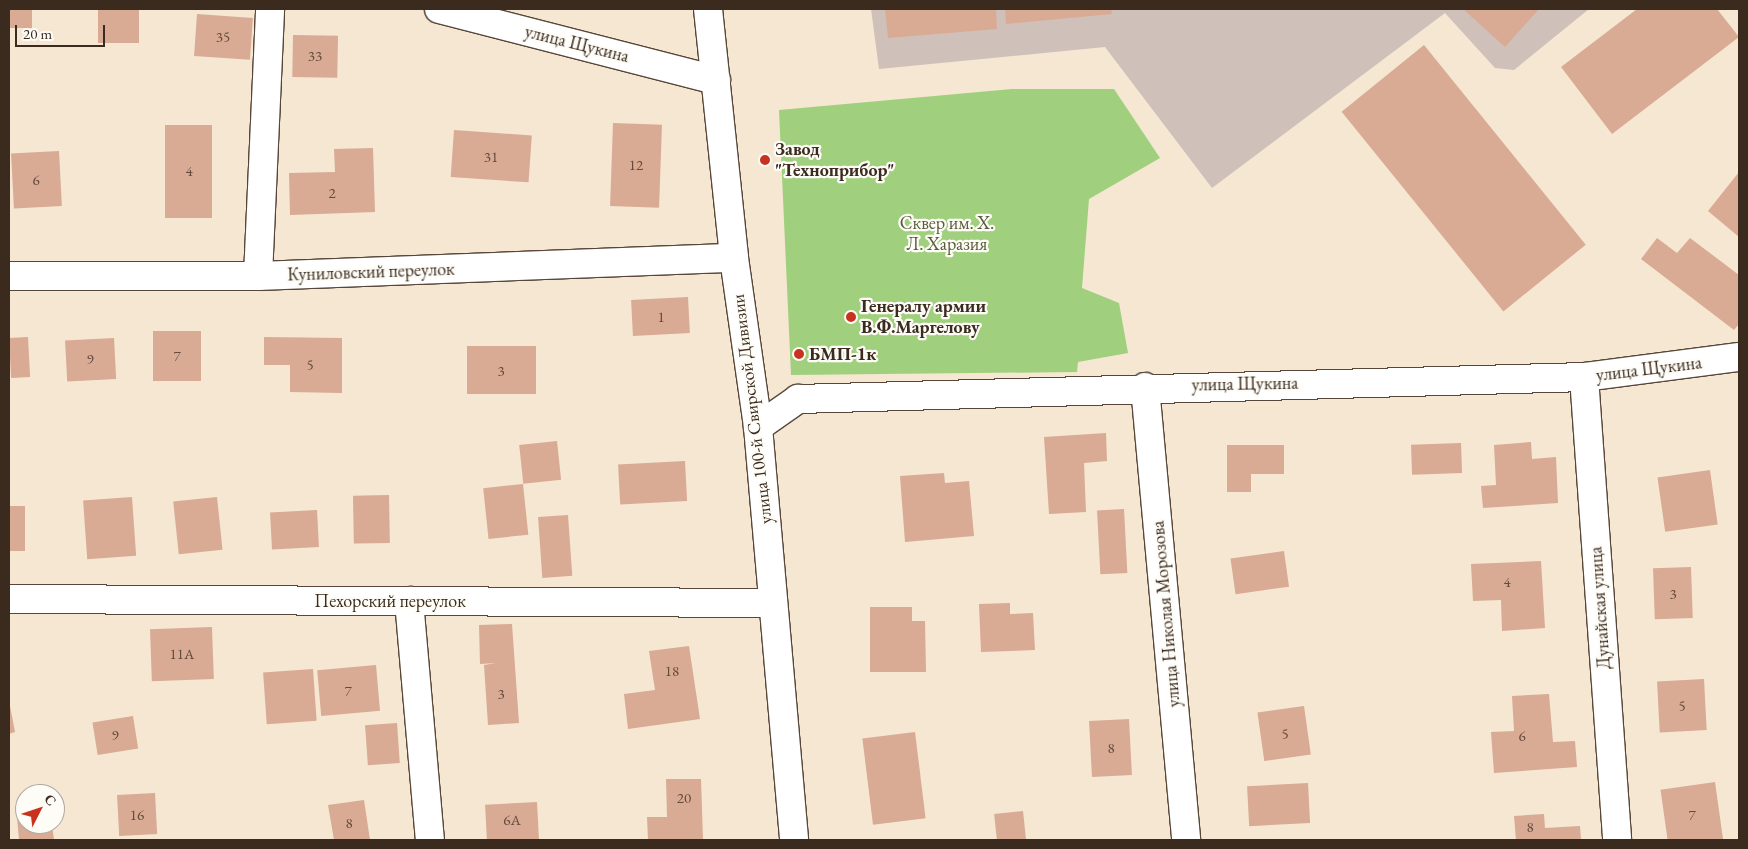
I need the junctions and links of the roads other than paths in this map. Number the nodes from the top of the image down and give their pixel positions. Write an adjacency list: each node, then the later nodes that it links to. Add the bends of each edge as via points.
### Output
1 (270, 9): 7 (street)
2 (439, 9): 4 (street, улица Щукина)
3 (708, 9): 4 (street, улица 100-й Свирской Дивизии)
4 (716, 80): 5 (street, улица 100-й Свирской Дивизии)
5 (734, 258): 7 (street, Куниловский переулок); 11 (street, улица 100-й Свирской Дивизии)
6 (9, 276): 7 (street, Куниловский переулок)
7 (258, 276)
8 (1739, 357): 9 (street, улица Щукина)
9 (1584, 377): 10 (street, улица Щукина); 18 (street, Дунайская улица)
10 (1146, 387): 11 (street, улица Щукина, via 798,399); 17 (street, улица Николая Морозова)
11 (758, 427): 14 (street, улица 100-й Свирской Дивизии)
12 (9, 599): 13 (street, Пехорский переулок)
13 (409, 601): 14 (street, Пехорский переулок); 15 (street)
14 (772, 603): 16 (street, улица 100-й Свирской Дивизии)
15 (430, 840)
16 (794, 840)
17 (1186, 840)
18 (1617, 840)

